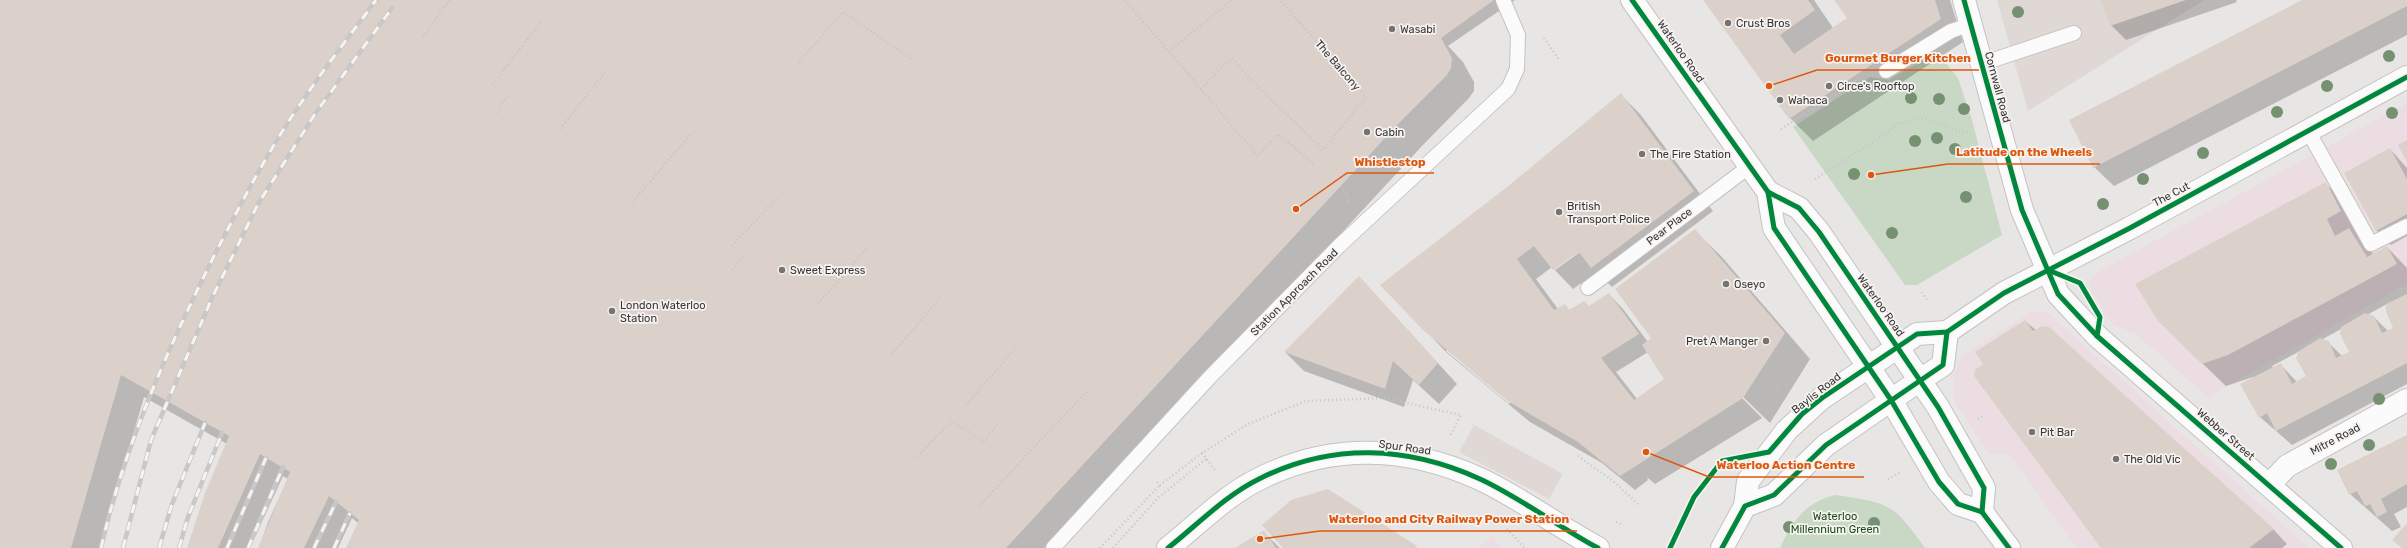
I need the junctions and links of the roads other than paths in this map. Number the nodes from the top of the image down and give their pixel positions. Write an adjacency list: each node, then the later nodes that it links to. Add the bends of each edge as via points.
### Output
1 (1503, 0): 24 (lane, Station Approach Road, via 1518,34 1517,69 1508,89 1340,245 1209,378)
2 (1632, 0): 10 (street, Waterloo Road)
3 (1964, 0): 4 (street, Cornwall Road)
4 (1971, 24): 6 (street, Cornwall Road); 7 (lane, via 1951,31)
5 (2074, 33): 6 (lane)
6 (1981, 64): 13 (street, Cornwall Road, via 2022,210)
7 (1886, 71)
8 (2407, 77): 9 (street, The Cut)
9 (2308, 131): 12 (lane, via 2371,244); 13 (street, The Cut)
10 (1750, 166): 11 (street, Waterloo Road); 14 (lane, Pear Place)
11 (1768, 192): 16 (street, Waterloo Road, via 1799,208 1819,232); 17 (street, Waterloo Road, via 1774,228)
12 (2407, 226)
13 (2048, 270): 15 (street, The Cut, via 2004,294); 21 (street, Webber Street, via 2058,294 2097,336)
14 (1588, 288)
15 (1948, 332): 16 (street, via 1917,334); 18 (street, via 1944,365)
16 (1898, 347): 17 (street); 18 (street, Waterloo Road)
17 (1867, 368): 19 (street, Waterloo Road); 22 (street, Baylis Road, via 1822,398 1787,430 1748,481)
18 (1920, 380): 19 (street); 23 (street, Waterloo Road, via 1984,488)
19 (1891, 400): 22 (street, via 1826,444 1774,495); 23 (street, Waterloo Road, via 1940,482 1958,504)
20 (2407, 400): 21 (street, Mitre Road, via 2287,466)
21 (2269, 485): 29 (street, Webber Street)
22 (1746, 506): 27 (street, Baylis Road)
23 (1982, 512): 28 (street)
24 (1053, 548)
25 (1168, 548): 26 (street, Spur Road, via 1233,495 1258,479 1292,464 1331,454 1384,452 1431,460 1481,480)
26 (1598, 548)
27 (1722, 548)
28 (2009, 548)
29 (2341, 548)

